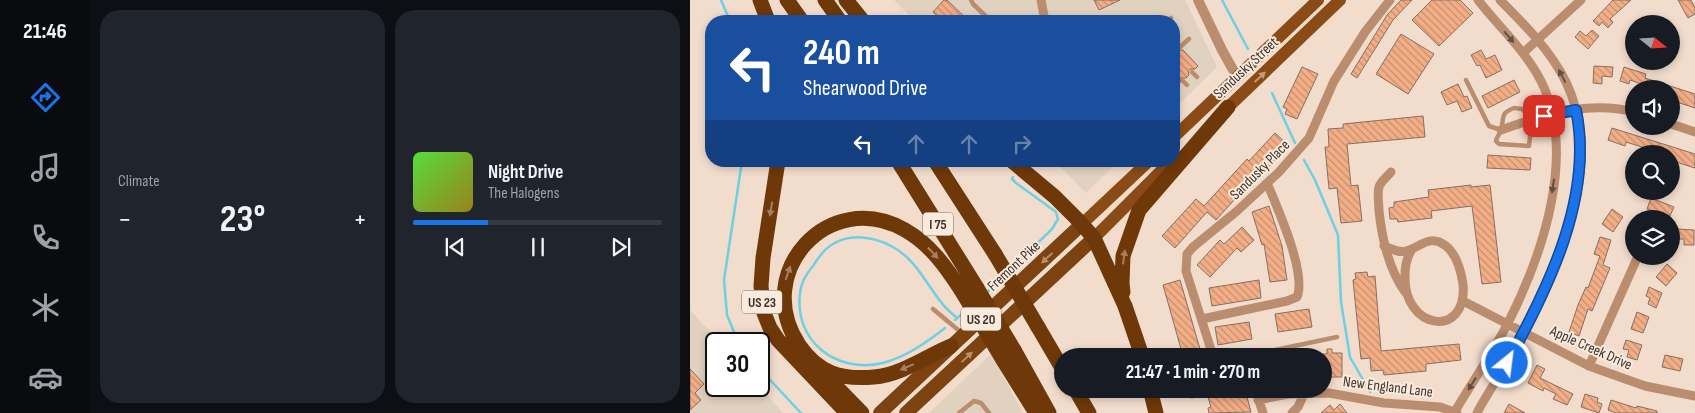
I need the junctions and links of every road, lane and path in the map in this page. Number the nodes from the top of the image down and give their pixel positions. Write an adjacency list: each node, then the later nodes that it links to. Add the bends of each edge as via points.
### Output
1 (760, 0): 14 (highway)
2 (787, 0): 15 (highway)
3 (825, 0): 16 (highway)
4 (846, 0): 17 (highway)
5 (972, 0): 18 (lane)
6 (1040, 0): 19 (street)
7 (1198, 0): 26 (street)
8 (1318, 0): 26 (main road, Sandusky Street)
9 (1340, 0): 30 (main road, Sandusky Street, one-way to 9)
10 (1390, 0): 52 (street, Sandusky Place, via 1336,76 1309,138)
11 (1478, 0): 23 (street, one-way to 23)
12 (1500, 0): 21 (street)
13 (1581, 0): 21 (street)
14 (766, 15)
15 (798, 15)
16 (836, 15)
17 (858, 15)
18 (984, 15)
19 (1044, 15)
20 (1189, 39): 22 (lane)
21 (1537, 41): 23 (street); 31 (street, one-way to 21, via 1566,82)
22 (1180, 47)
23 (1523, 53): 33 (street, via 1541,80)
24 (1192, 72): 25 (lane)
25 (1197, 77)
26 (1237, 77): 37 (main road, Sandusky Street); 39 (main road, via 1229,96)
27 (1466, 80): 36 (lane, via 1489,126)
28 (1182, 81): 29 (lane)
29 (1187, 86)
30 (1228, 107): 40 (main road, Sandusky Street); 41 (highway, one-way to 30)
31 (1576, 110): 32 (street); 33 (street); 64 (street, via 1581,154 1576,194 1556,262)
32 (1625, 110)
33 (1553, 114): 34 (street); 63 (street, one-way to 63, via 1556,166 1548,212 1530,274)
34 (1532, 119): 36 (street); 36 (lane, via 1522,109 1514,108 1503,115); 36 (lane, via 1529,146 1499,144 1496,136)
35 (1680, 127): 38 (street)
36 (1501, 130)
37 (1180, 131)
38 (1695, 132)
39 (1180, 142)
40 (1180, 152)
41 (1180, 163)
42 (777, 167): 83 (highway, US 23, one-way to 83, via 761,275 764,313 778,340)
43 (902, 167): 72 (highway, I 75, bridge, via 978,288)
44 (939, 167): 71 (highway, I 75, bridge)
45 (1019, 167): 53 (highway)
46 (1143, 167): 53 (main road, US 20)
47 (1160, 167): 51 (main road)
48 (1165, 167): 51 (main road, US 20)
49 (1176, 167): 60 (highway, one-way to 49, via 1123,256 1139,210)
50 (1391, 172): 55 (street, via 1379,188)
51 (1154, 177): 54 (main road, US 20)
52 (1267, 183): 62 (street, Sandusky Place, via 1187,254 1186,271); 62 (street, via 1289,240 1299,294 1287,301)
53 (1082, 224): 54 (highway); 65 (highway, Fremont Pike / US 20, one-way to 65)
54 (1094, 238): 60 (highway); 87 (highway, US 20, one-way to 54)
55 (1384, 246): 56 (street, via 1397,252); 58 (street)
56 (1412, 249): 58 (street, via 1405,269); 59 (street, via 1425,242 1446,246 1460,269)
57 (1634, 265): 75 (street)
58 (1405, 292): 59 (street, via 1419,314 1427,319 1450,319)
59 (1463, 301): 63 (street, Apple Creek Drive)
60 (1125, 306): 68 (highway)
61 (933, 309): 65 (lane)
62 (1202, 319): 69 (street, Sandusky Place)
63 (1508, 323): 64 (street, Apple Creek Drive); 96 (street, one-way to 96)
64 (1524, 332): 75 (street, Apple Creek Drive); 97 (street)
65 (964, 335): 67 (highway, Fremont Pike / US 20)
66 (1337, 337): 70 (lane)
67 (951, 346): 73 (highway, Fremont Pike / US 20); 74 (highway, one-way to 74, via 913,365 877,377 854,378)
68 (1139, 348)
69 (1210, 348)
70 (1284, 348)
71 (1054, 354)
72 (1009, 355): 74 (highway, one-way to 72, bridge, via 795,338 788,322 784,290 789,268 800,249 820,231 851,219 884,221 923,242); 90 (highway); 91 (highway, I 75)
73 (936, 360): 85 (highway, Fremont Pike / US 20); 86 (highway, via 923,384)
74 (815, 364): 84 (highway)
75 (1589, 366): 77 (street, Apple Creek Drive, via 1645,386)
76 (1332, 394): 96 (street, New England Lane, via 1384,403 1440,407)
77 (1695, 396)
78 (1080, 398): 92 (highway)
79 (1152, 398): 93 (highway)
80 (1265, 398): 82 (street, New England Lane)
81 (1302, 398): 95 (street)
82 (1258, 400): 94 (street)
83 (847, 413)
84 (862, 413)
85 (880, 413)
86 (894, 413)
87 (906, 413)
88 (959, 413): 89 (lane, via 974,401 981,403)
89 (989, 413)
90 (1036, 413)
91 (1050, 413)
92 (1088, 413)
93 (1156, 413)
94 (1263, 413)
95 (1292, 413)
96 (1455, 413)
97 (1477, 413)

